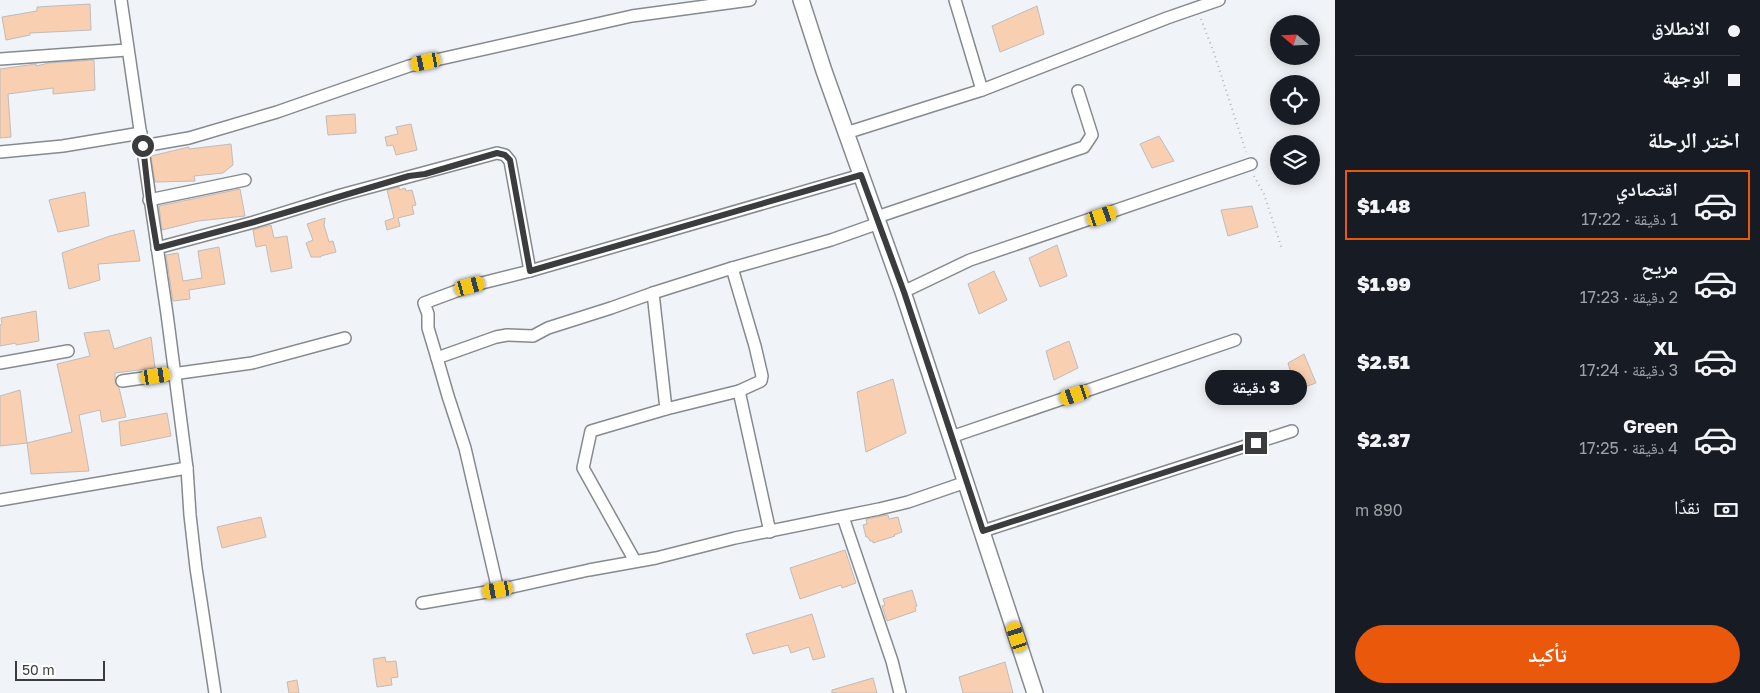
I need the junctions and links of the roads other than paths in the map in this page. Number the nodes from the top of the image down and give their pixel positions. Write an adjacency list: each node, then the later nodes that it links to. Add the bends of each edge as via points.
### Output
1 (121, 0): 7 (street)
2 (750, 0): 13 (street, via 632,16 409,66 277,112 189,138)
3 (801, 0): 12 (main road)
4 (955, 0): 9 (street)
5 (1219, 0): 6 (street)
6 (1196, 4): 9 (street)
7 (127, 50): 8 (street); 11 (street)
8 (0, 59)
9 (982, 90): 12 (street)
10 (1078, 91): 19 (street, via 1092,135 1084,147)
11 (141, 133): 13 (street); 14 (street)
12 (846, 133): 16 (main road)
13 (143, 146): 18 (street)
14 (0, 152)
15 (1250, 164): 23 (street, via 970,260)
16 (861, 175): 19 (main road); 22 (street)
17 (245, 180): 18 (street)
18 (149, 200): 20 (street)
19 (878, 220): 21 (street, via 831,240); 23 (main road)
20 (157, 248): 22 (street, via 497,153 510,160); 30 (street)
21 (732, 268): 24 (street); 32 (street, via 762,379)
22 (530, 271): 28 (street, via 470,286 424,303)
23 (904, 292): 35 (main road)
24 (653, 293): 28 (street, via 533,336 507,335); 33 (street)
25 (345, 338): 30 (street, via 252,363)
26 (1235, 340): 35 (street)
27 (68, 351): 29 (street)
28 (437, 358): 43 (street, via 465,448)
29 (0, 363)
30 (174, 373): 31 (street); 36 (street)
31 (122, 381)
32 (739, 391): 33 (street); 41 (street)
33 (666, 409): 42 (street, via 591,432 583,468)
34 (1292, 431): 40 (street)
35 (951, 437): 37 (main road)
36 (187, 468): 38 (street); 45 (street, via 195,559)
37 (966, 482): 39 (street, via 908,502); 40 (main road)
38 (0, 500)
39 (843, 517): 41 (street); 46 (street)
40 (983, 531): 47 (main road)
41 (770, 532): 42 (street)
42 (636, 561): 43 (street)
43 (498, 590): 44 (street)
44 (422, 603)
45 (215, 693)
46 (900, 693)
47 (1035, 693)

